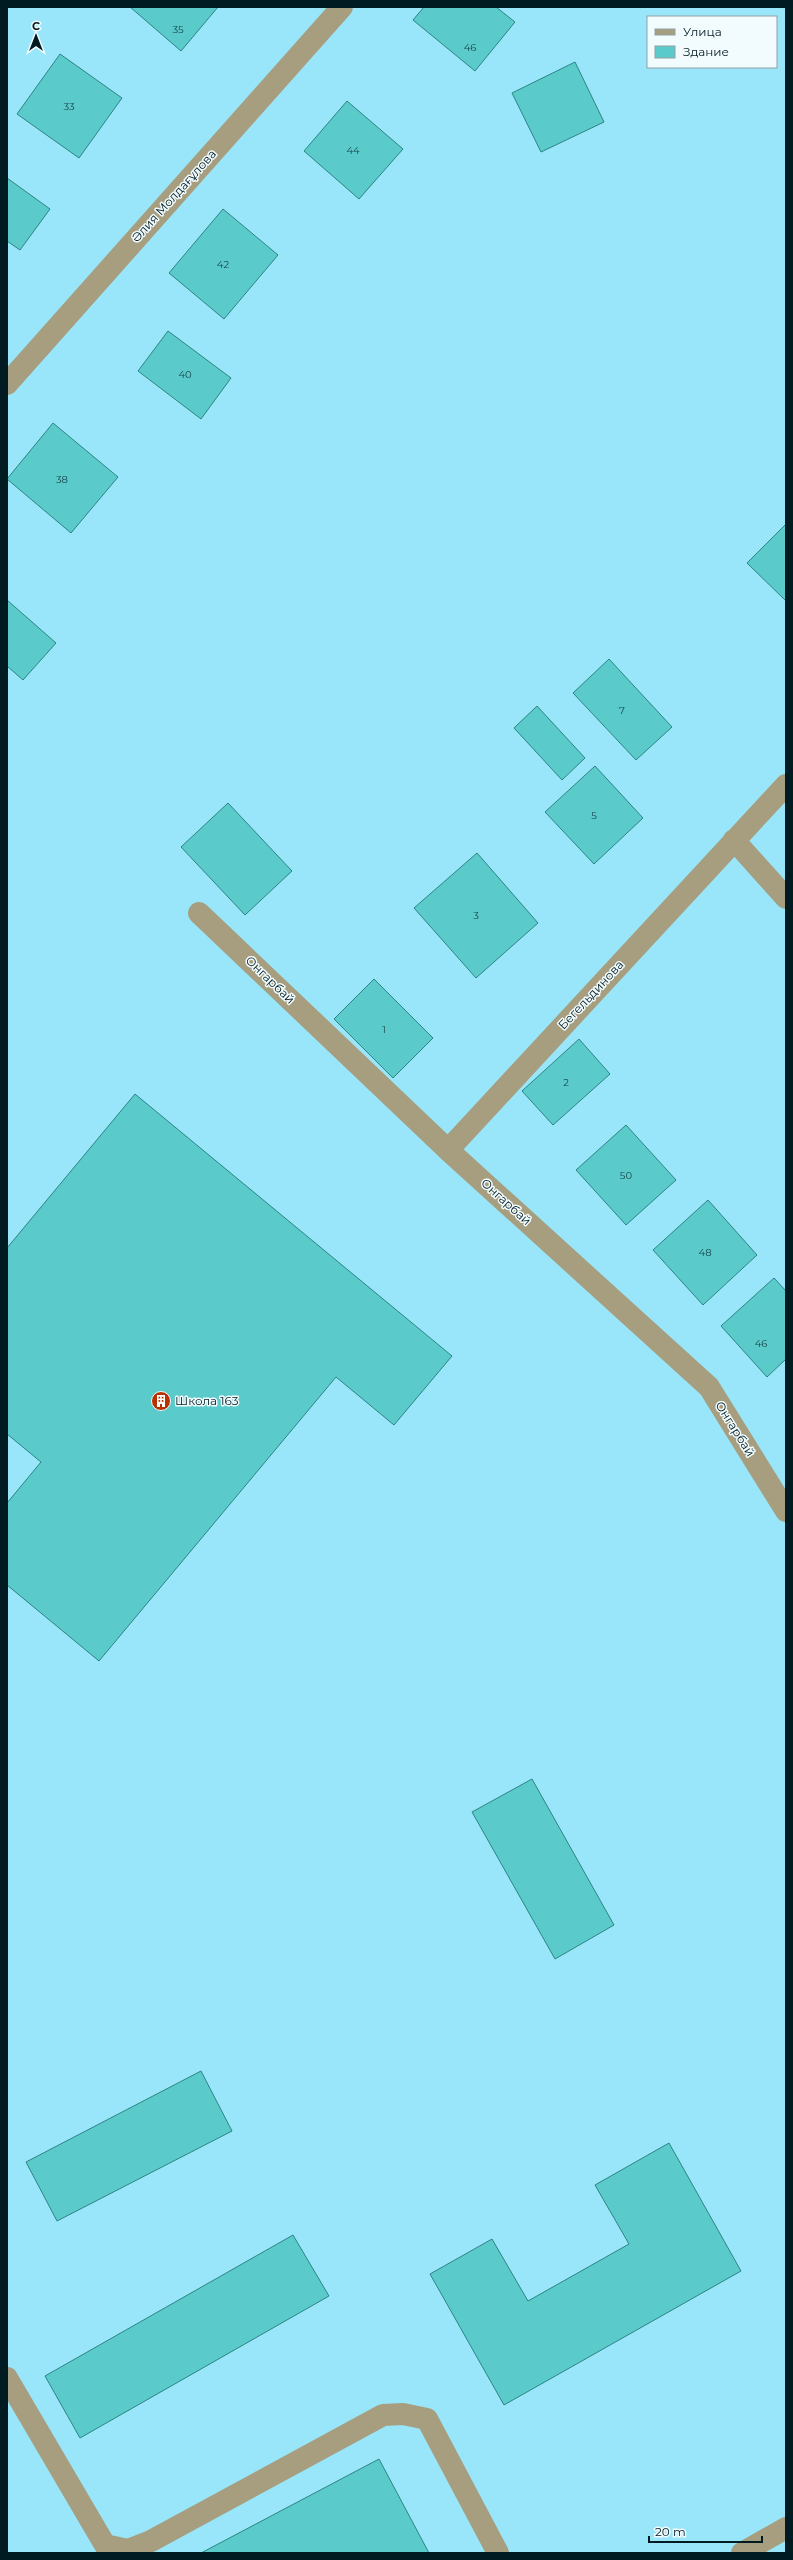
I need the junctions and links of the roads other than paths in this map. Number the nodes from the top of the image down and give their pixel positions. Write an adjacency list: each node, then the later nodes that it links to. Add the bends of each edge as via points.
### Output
1 (342, 7): 2 (street, Әлия Молдағұлова)
2 (7, 384)
3 (786, 785): 4 (street, Бегельдинова)
4 (734, 840): 5 (street); 7 (street, Бегельдинова)
5 (786, 898)
6 (199, 913): 7 (street, Онгарбай)
7 (448, 1150): 8 (street, Онгарбай, via 708,1387)
8 (786, 1511)
9 (7, 2378): 11 (street, via 106,2544 128,2550 151,2541 383,2415 403,2414 427,2419)
10 (786, 2528): 12 (street)
11 (498, 2553)
12 (742, 2553)

